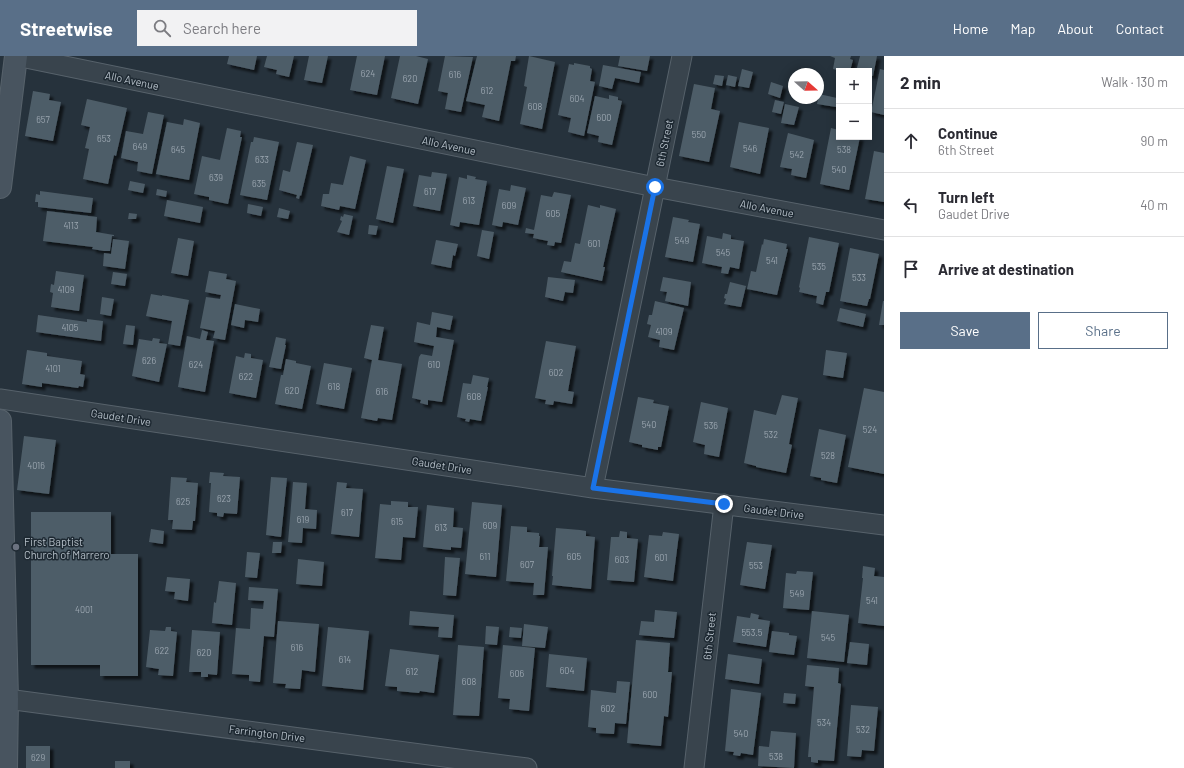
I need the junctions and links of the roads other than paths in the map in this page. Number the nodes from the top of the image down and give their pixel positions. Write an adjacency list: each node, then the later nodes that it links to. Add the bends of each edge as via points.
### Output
1 (16, 56): 3 (street); 4 (street, Allo Avenue)
2 (682, 56): 4 (street, 6th Street)
3 (0, 187)
4 (655, 187): 5 (street, Allo Avenue); 8 (street, 6th Street)
5 (884, 230)
6 (0, 399): 8 (street, Gaudet Drive)
7 (0, 422): 11 (street)
8 (593, 488): 9 (street, Gaudet Drive)
9 (724, 504): 10 (street, Gaudet Drive); 14 (street, 6th Street)
10 (884, 525)
11 (7, 699): 12 (street); 13 (street, Farrington Drive)
12 (6, 768)
13 (527, 768)
14 (694, 768)

